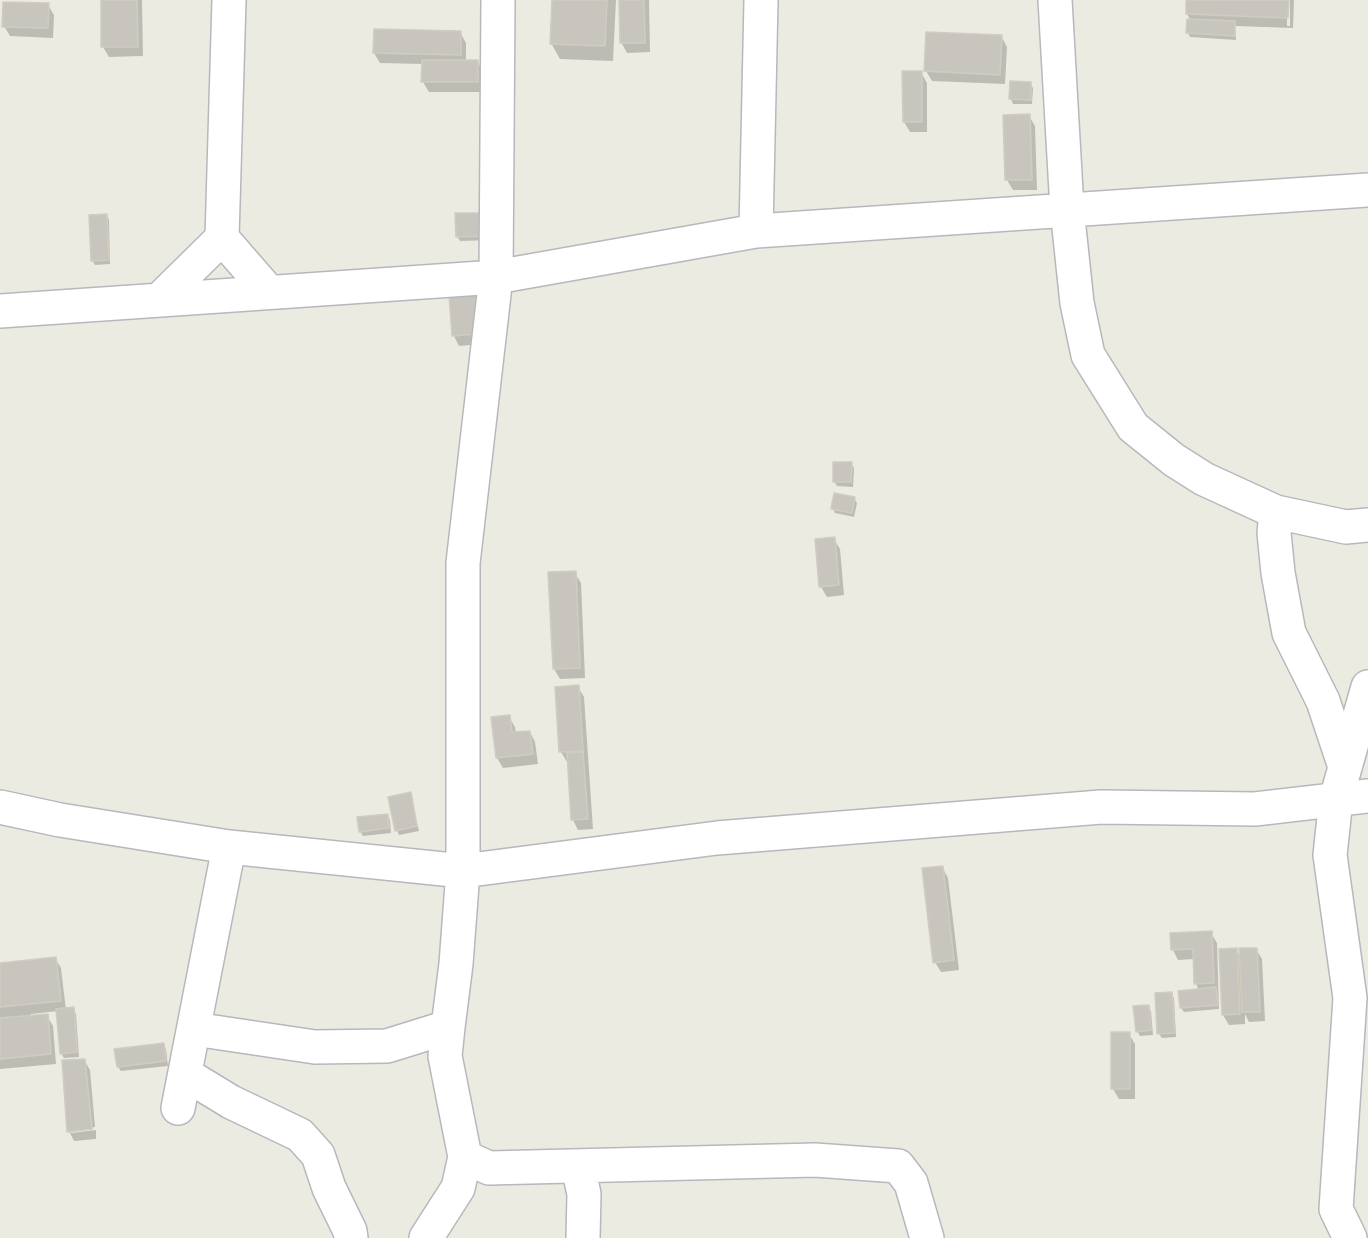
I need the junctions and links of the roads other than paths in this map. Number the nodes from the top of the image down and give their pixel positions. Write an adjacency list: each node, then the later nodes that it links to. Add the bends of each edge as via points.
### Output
1 (229, 0): 8 (street)
2 (498, 0): 9 (street)
3 (761, 0): 7 (street)
4 (1055, 0): 6 (street)
5 (1368, 190): 6 (street)
6 (1067, 210): 7 (street); 13 (street, via 1077,303 1088,355 1133,427 1204,479)
7 (756, 231): 9 (street)
8 (222, 238): 10 (street); 11 (street)
9 (496, 277): 10 (street); 20 (street, via 463,563)
10 (269, 292): 11 (street)
11 (159, 300): 12 (street)
12 (0, 310)
13 (1276, 512): 14 (street, via 1346,527); 16 (street, via 1278,573 1289,633 1323,700)
14 (1368, 525)
15 (1368, 687): 16 (street)
16 (1346, 767): 17 (street)
17 (1352, 798): 20 (street, via 1256,809 1101,807 717,838); 31 (street, via 1330,855 1350,998 1336,1209)
18 (0, 807): 19 (street)
19 (229, 847): 20 (street); 22 (street)
20 (463, 871): 21 (street)
21 (448, 1027): 22 (street, via 387,1046 315,1047); 25 (street, via 445,1056)
22 (194, 1029): 23 (street)
23 (185, 1074): 24 (street); 27 (street, via 300,1136 318,1155)
24 (178, 1108)
25 (465, 1157): 26 (street, via 489,1168); 28 (street, via 458,1188)
26 (578, 1167): 29 (street, via 584,1194); 30 (street, via 815,1160 898,1166 911,1183)
27 (351, 1238)
28 (426, 1238)
29 (584, 1238)
30 (927, 1238)
31 (1350, 1238)

